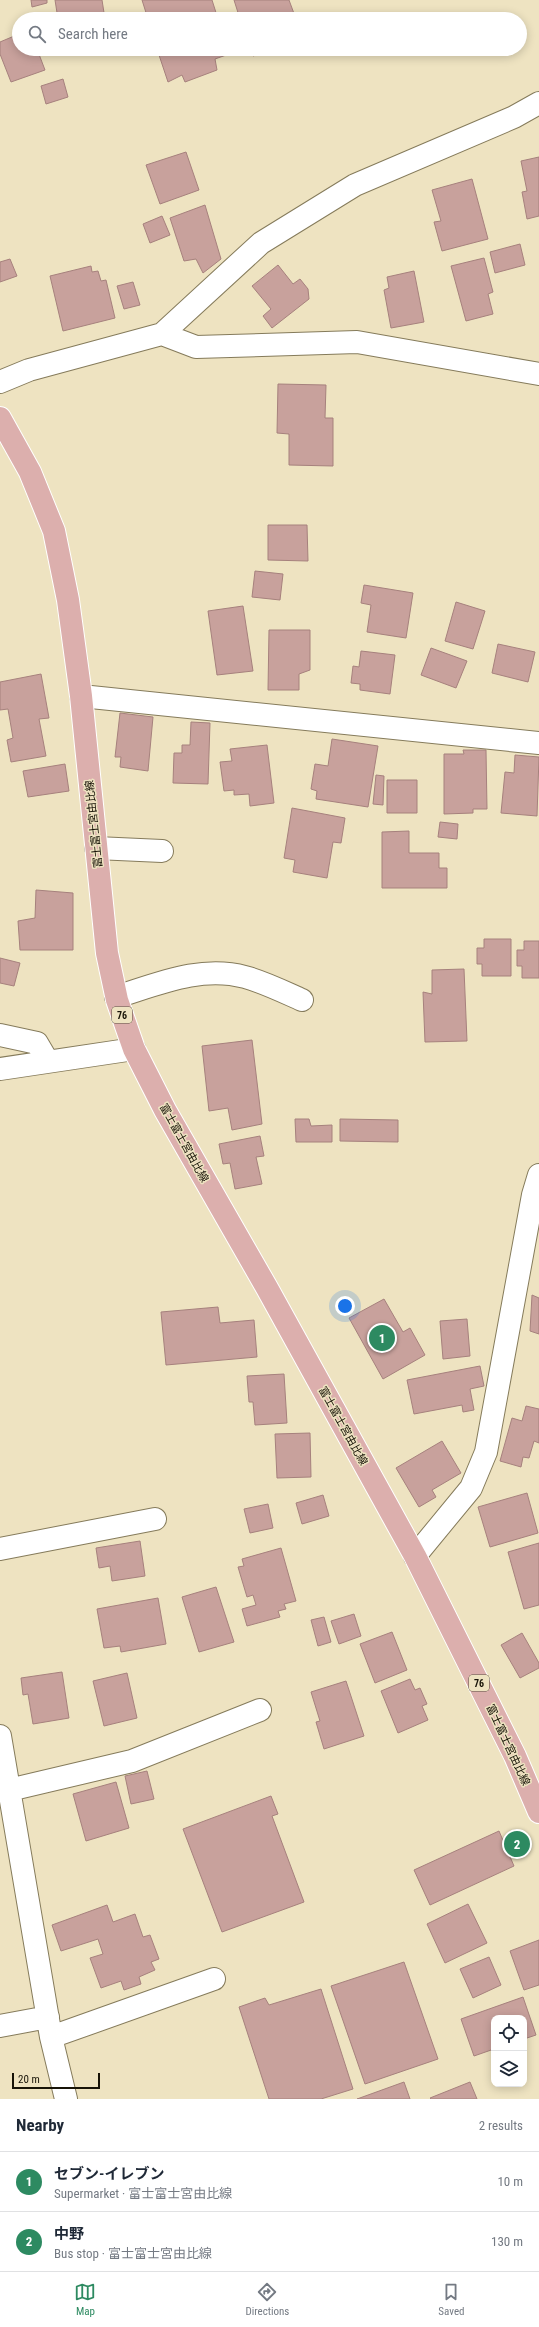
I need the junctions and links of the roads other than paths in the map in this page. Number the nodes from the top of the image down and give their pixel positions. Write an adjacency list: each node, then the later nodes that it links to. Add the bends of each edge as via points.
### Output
1 (539, 103): 2 (street, via 514,117 355,185 262,243)
2 (162, 334): 3 (street, via 196,347 357,342); 4 (street, via 29,370)
3 (539, 374)
4 (0, 382)
5 (0, 418): 6 (main road, 富士富士宮由比線 / 76, via 30,472 54,531 68,600)
6 (81, 696): 7 (street); 8 (main road, 富士富士宮由比線 / 76)
7 (539, 743)
8 (96, 848): 9 (street); 10 (main road, 富士富士宮由比線 / 76, via 107,952)
9 (162, 851)
10 (116, 997): 11 (street, via 186,976 216,973 245,977); 13 (main road, 富士富士宮由比線 / 76)
11 (302, 1000)
12 (0, 1035): 14 (street, via 37,1043)
13 (134, 1049): 14 (street); 20 (main road, 富士富士宮由比線 / 76, via 165,1110)
14 (47, 1060): 15 (street)
15 (0, 1069)
16 (539, 1175): 17 (street)
17 (536, 1195): 20 (street, via 486,1452 471,1488)
18 (155, 1519): 19 (street)
19 (0, 1549)
20 (415, 1556): 24 (main road, 富士富士宮由比線 / 76, via 515,1756)
21 (260, 1710): 23 (street, via 132,1761)
22 (0, 1736): 23 (street)
23 (9, 1790): 27 (street)
24 (539, 1812)
25 (214, 1980): 27 (street)
26 (0, 2026): 27 (street)
27 (49, 2027): 28 (street)
28 (66, 2099)

